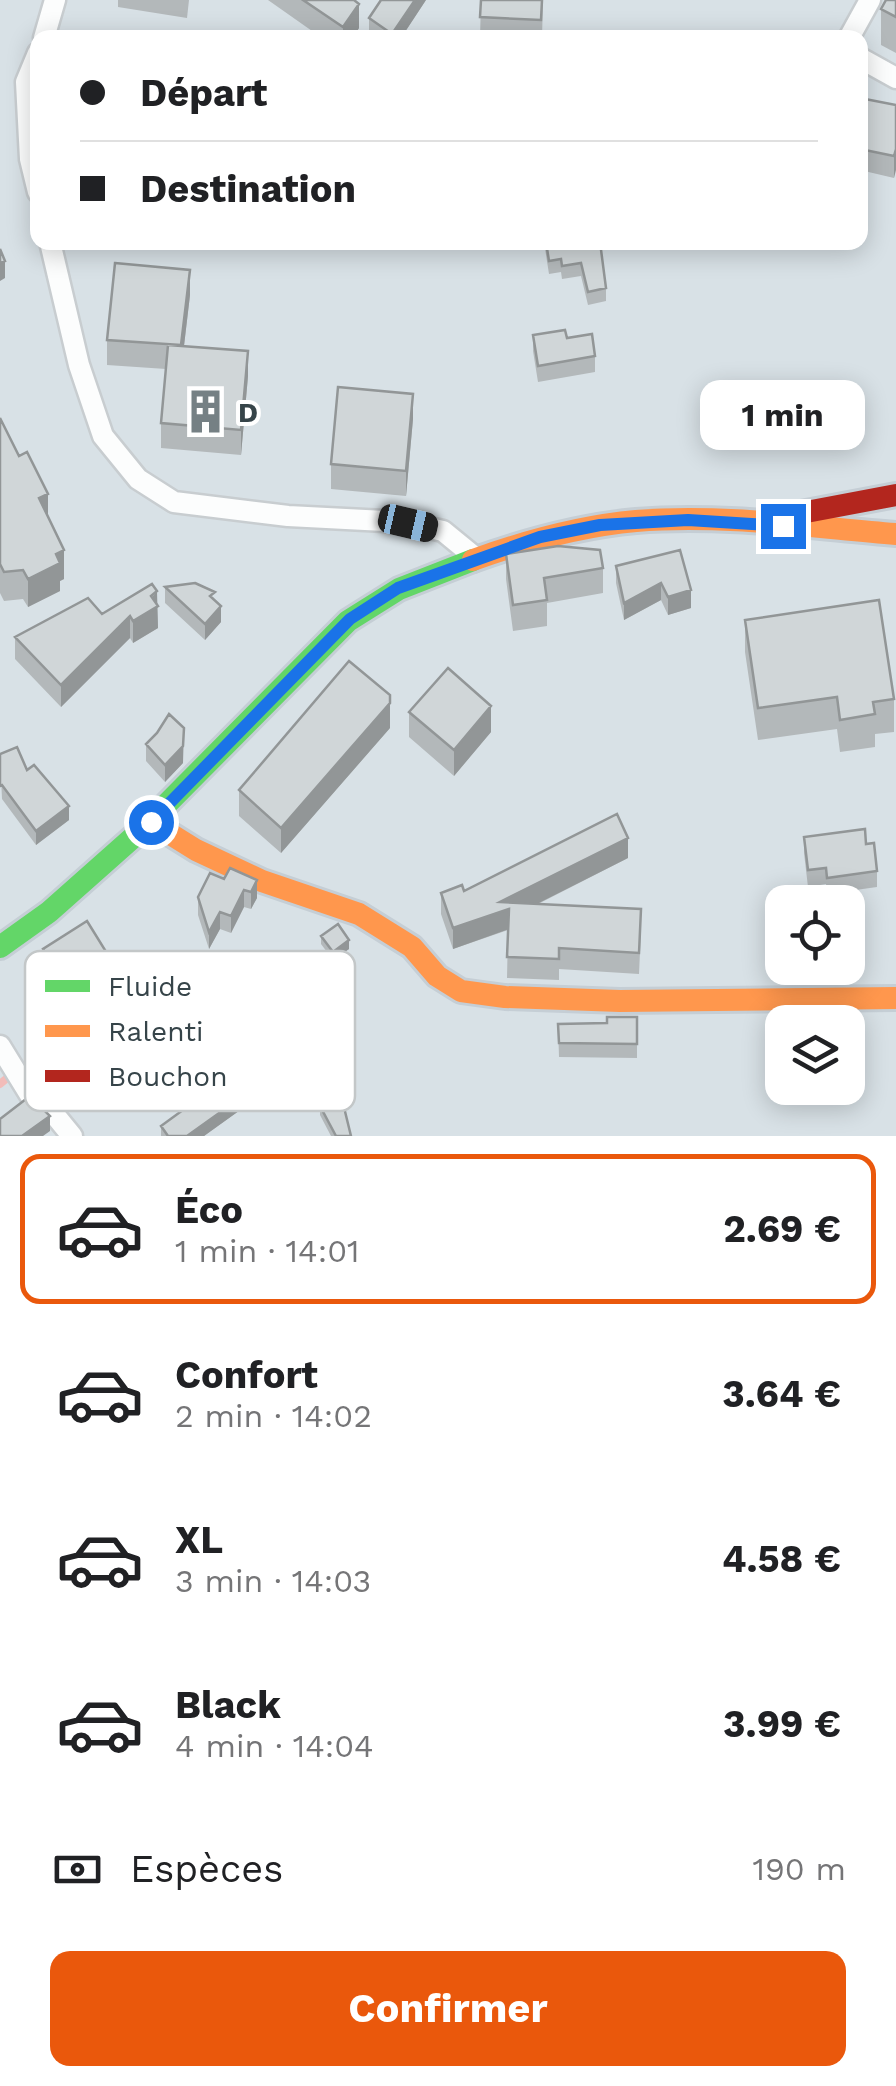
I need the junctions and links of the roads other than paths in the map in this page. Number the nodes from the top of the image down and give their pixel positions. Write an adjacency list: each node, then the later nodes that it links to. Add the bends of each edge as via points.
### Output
1 (55, 0): 3 (street)
2 (870, 0): 4 (street)
3 (48, 30)
4 (853, 30)
5 (868, 62): 7 (street)
6 (30, 73): 8 (street)
7 (896, 78)
8 (30, 159)
9 (52, 250): 13 (street, via 78,365 103,436 138,478 174,502 443,531)
10 (896, 495): 11 (main road)
11 (744, 523): 12 (main road); 13 (main road, via 600,525)
12 (896, 534)
13 (476, 558): 14 (main road, via 398,588 350,619)
14 (151, 822): 15 (main road, via 78,892); 16 (main road, via 262,881 359,914 461,991 620,1000)
15 (0, 947)
16 (896, 998)
17 (0, 1046): 18 (street)
18 (25, 1087)
19 (52, 1111): 20 (street)
20 (72, 1136)

